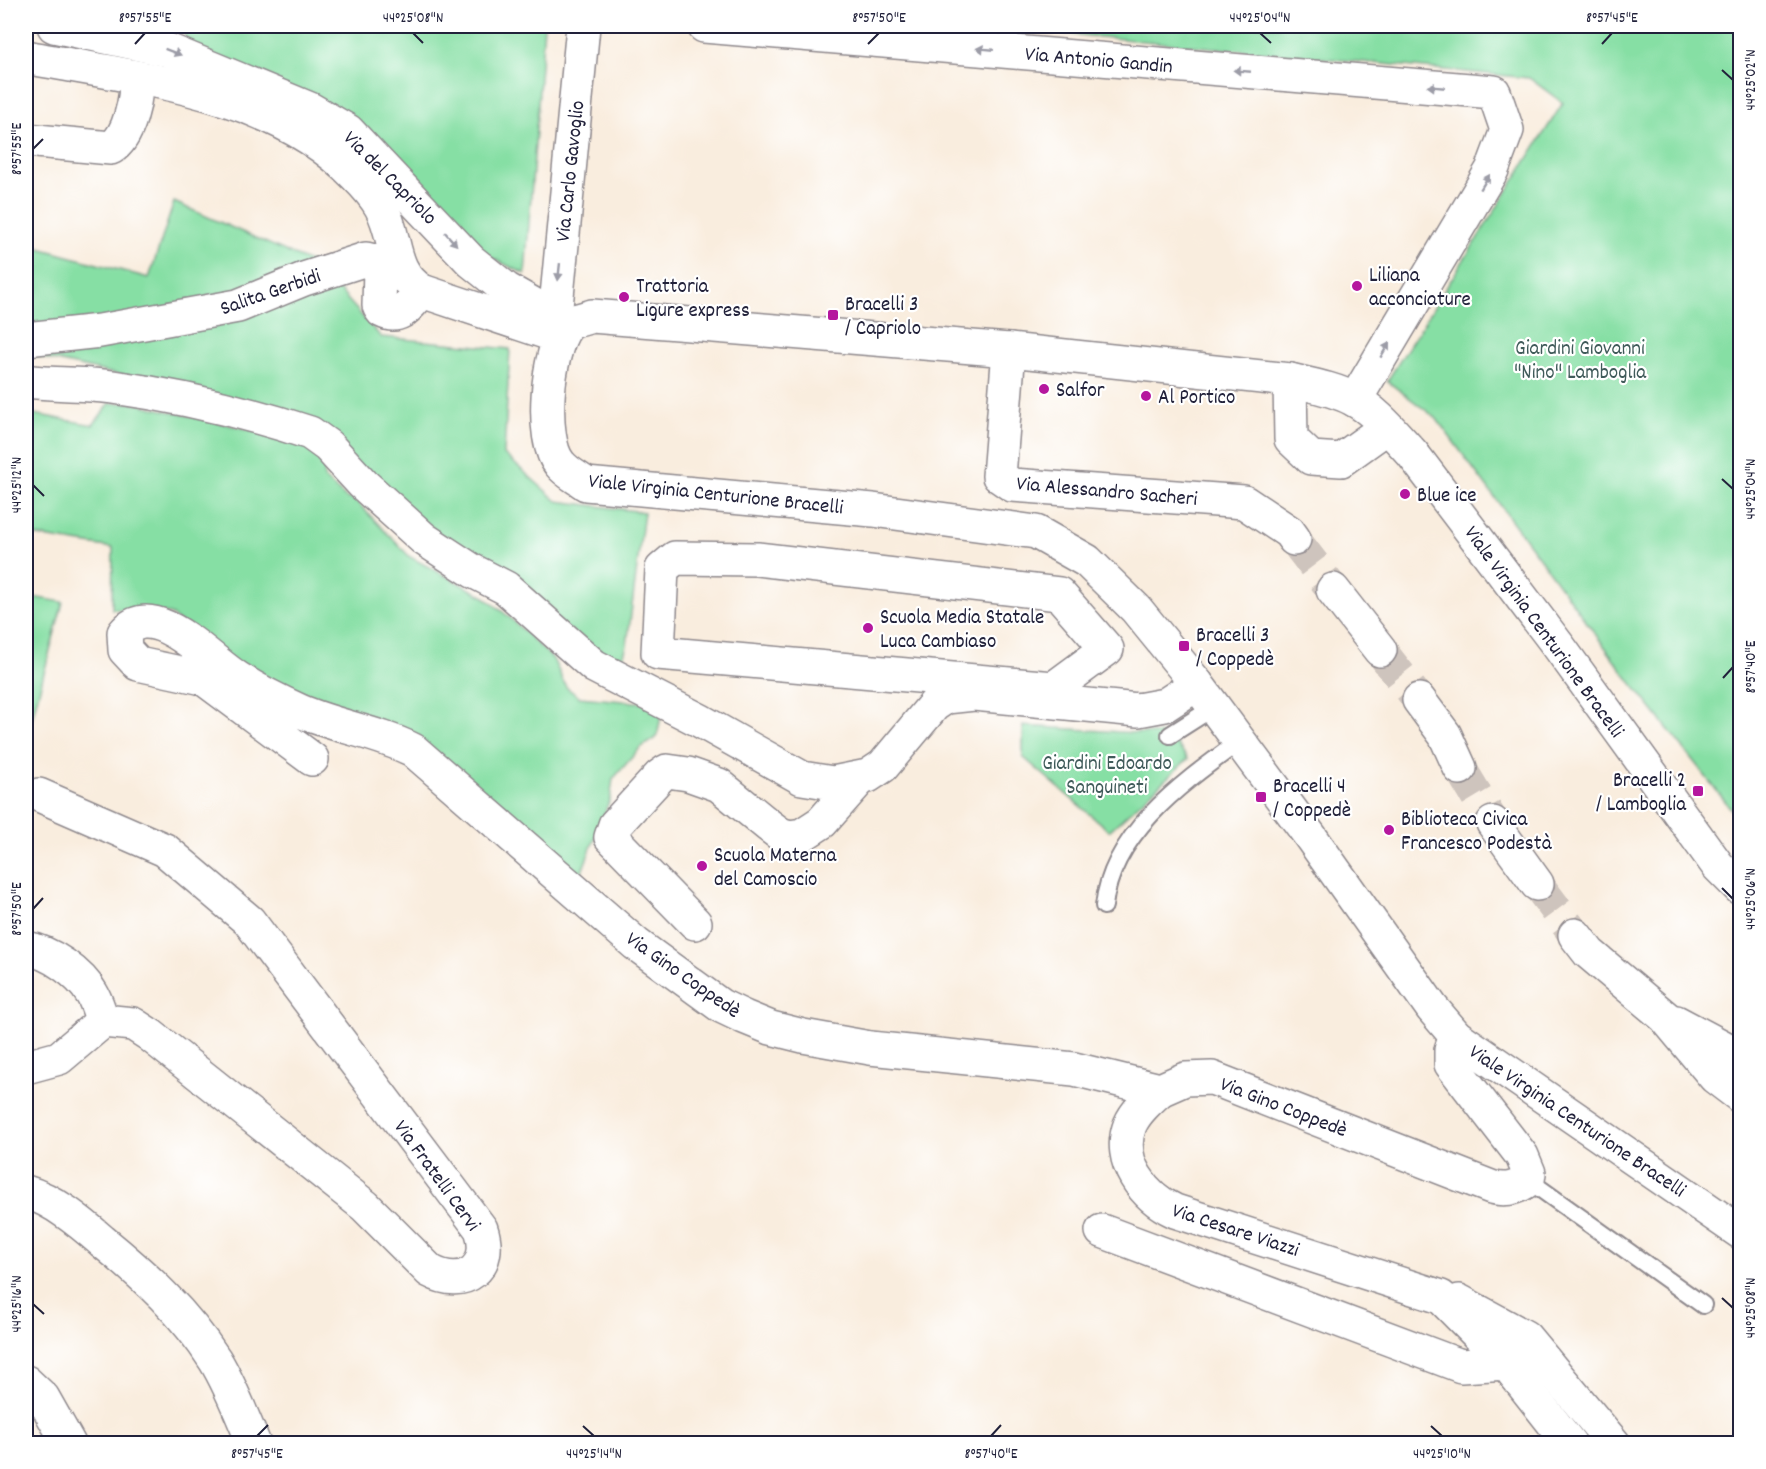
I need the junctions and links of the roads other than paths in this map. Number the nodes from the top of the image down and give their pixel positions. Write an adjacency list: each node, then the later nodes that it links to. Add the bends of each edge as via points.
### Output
1 (54, 26): 8 (street, Via del Capriolo, one-way to 8, via 168,50 310,109 348,130 471,261)
2 (583, 26): 8 (street, Via Carlo Gavoglio, one-way to 8)
3 (704, 26): 13 (street, Via Antonio Gandin, one-way to 3, via 1492,170 1507,130 1494,92)
4 (26, 57): 5 (street, Via del Capriolo)
5 (135, 78): 6 (street, via 132,110 120,141 111,148); 7 (street, Via del Capriolo, via 183,86 284,122 323,148 355,175 382,207 403,274)
6 (26, 140)
7 (422, 291): 8 (street, Via del Capriolo); 9 (street, Salita Gerbidi, via 404,312 382,311 380,268 366,259 238,306 100,331)
8 (561, 326): 10 (street, Viale Virginia Centurione Bracelli, via 592,316); 19 (street, Viale Virginia Centurione Bracelli, via 552,359 547,430 559,463 585,484 873,510 1036,532 1087,561 1136,609)
9 (26, 339)
10 (1009, 350): 11 (street, Viale Virginia Centurione Bracelli); 15 (street, Via Alessandro Sacheri, via 999,476 1012,485 1244,502)
11 (1290, 380): 13 (street, Viale Virginia Centurione Bracelli); 14 (street, via 1291,439 1311,458 1341,460)
12 (26, 381): 25 (street, via 168,396 310,433 424,539 506,588 594,666 802,778 833,783)
13 (1355, 400): 14 (street, Viale Virginia Centurione Bracelli)
14 (1387, 427): 29 (street, Viale Virginia Centurione Bracelli, via 1412,453 1539,620 1718,866)
15 (1294, 539)
16 (1333, 590): 18 (street)
17 (1107, 649): 17 (street, via 1059,594 757,559 675,558 662,569 658,653 1054,688)
18 (1380, 650)
19 (1205, 695): 21 (lane); 22 (street, Viale Virginia Centurione Bracelli); 25 (street, via 1138,710 974,694 946,697 934,705 883,766)
20 (1419, 700): 24 (street, via 1445,735)
21 (1170, 735)
22 (1239, 741): 30 (lane, via 1178,786 1134,835 1106,884); 36 (street, Viale Virginia Centurione Bracelli)
23 (312, 759): 39 (street, Via Gino Coppedè, via 203,678 138,664 125,650 123,633 133,623 142,621 165,625 239,679 301,711 413,750 636,944 744,1017 771,1028 848,1044 1074,1069)
24 (1460, 768)
25 (860, 780): 31 (street, via 822,822 802,835 790,837 780,834 719,785 675,771 660,776 615,825 612,837)
26 (39, 795): 35 (street, Via Fratelli Cervi, via 165,850 249,921 481,1229 486,1244 477,1270 453,1279 430,1271 365,1206 150,1035 133,1024)
27 (1493, 823): 28 (street)
28 (1537, 884)
29 (1740, 888)
30 (1104, 906)
31 (695, 923)
32 (1575, 935): 34 (street, via 1589,953)
33 (26, 948): 35 (street, via 57,961 79,977 92,994)
34 (1665, 1017): 37 (street); 40 (street, via 1715,1077)
35 (103, 1021): 38 (street, via 59,1058)
36 (1456, 1036): 41 (street, via 1451,1064 1522,1156); 44 (street, Viale Virginia Centurione Bracelli)
37 (1740, 1056)
38 (26, 1067)
39 (1160, 1090): 41 (street, Via Gino Coppedè, via 1185,1079 1212,1078 1491,1187 1507,1189); 45 (street, Via Cesare Viazzi, via 1138,1112 1126,1147 1140,1184 1164,1206)
40 (1740, 1096)
41 (1528, 1180): 46 (lane)
42 (26, 1192): 50 (street, via 42,1197 87,1228 149,1279 192,1327 216,1362)
43 (1102, 1231): 47 (street, via 1461,1366)
44 (1740, 1232)
45 (1441, 1297): 47 (street, Via Cesare Viazzi); 52 (street, Via Cesare Viazzi, via 1463,1302 1525,1337)
46 (1703, 1305)
47 (1506, 1363): 51 (street, Via Cesare Viazzi)
48 (26, 1382): 49 (street, via 48,1405)
49 (69, 1443)
50 (254, 1443)
51 (1570, 1443)
52 (1614, 1443)

